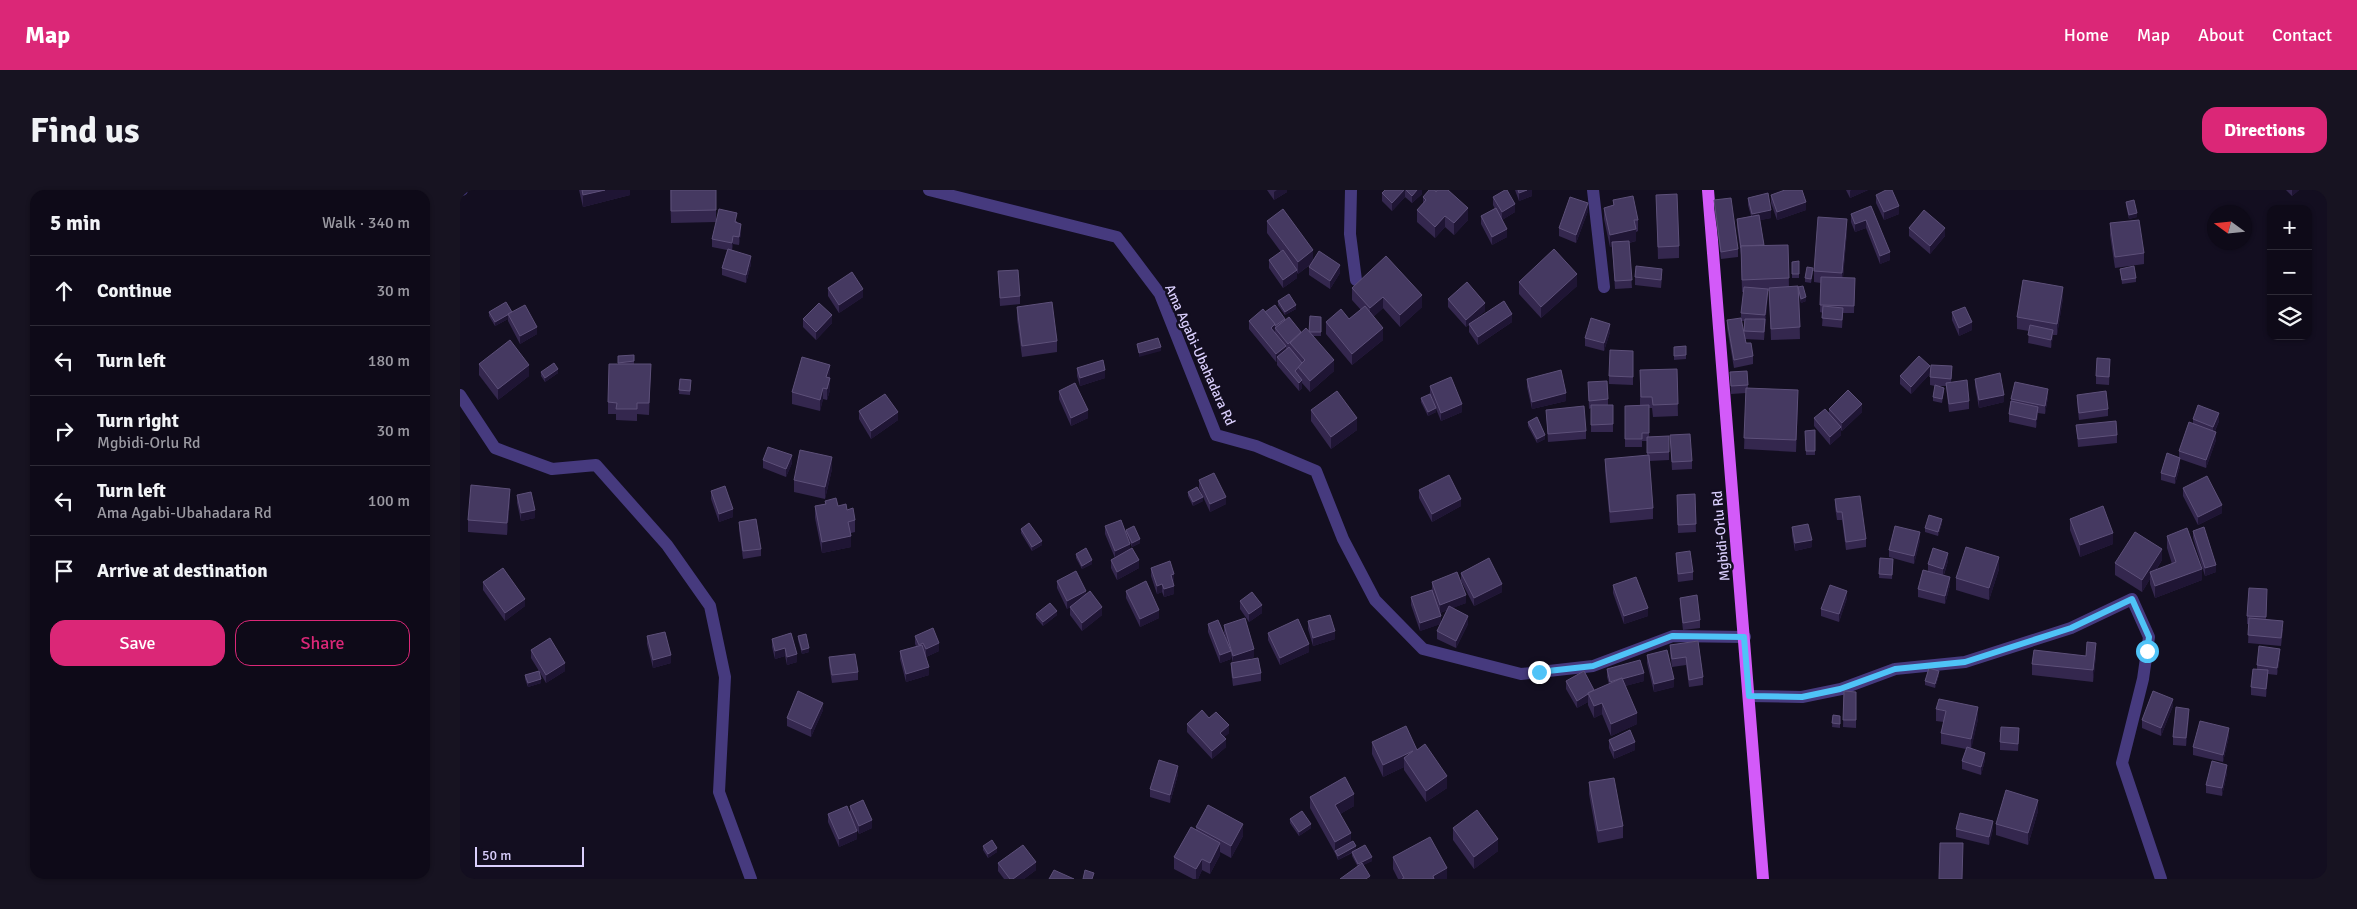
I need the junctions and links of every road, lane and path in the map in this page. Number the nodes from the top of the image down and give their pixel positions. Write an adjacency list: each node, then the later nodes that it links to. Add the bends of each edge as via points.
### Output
1 (929, 190): 8 (street, Ama Agabi-Ubahadara Rd, via 1117,237 1160,294 1216,435 1256,446 1316,471 1343,540 1375,600 1423,649 1521,674 1593,666 1672,636)
2 (1351, 190): 5 (street, via 1350,234)
3 (1593, 190): 6 (street)
4 (1708, 190): 8 (main road, Mgbidi-Orlu Rd)
5 (1356, 280)
6 (1604, 287)
7 (460, 395): 10 (street, via 495,448 552,469 596,465 667,545 710,606 725,677 719,792)
8 (1744, 637): 9 (main road, Mgbidi-Orlu Rd)
9 (1749, 696): 11 (main road, Mgbidi-Orlu Rd); 12 (street, via 1802,697 1840,689 1895,669 1965,662 2071,628 2132,599 2149,637 2143,679 2122,763)
10 (751, 879)
11 (1763, 879)
12 (2160, 879)

